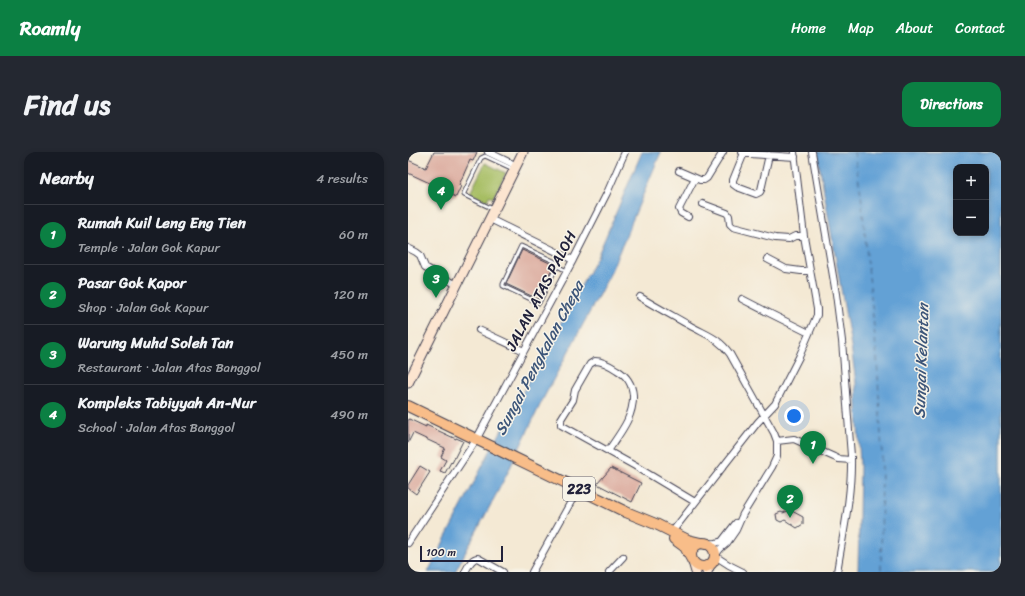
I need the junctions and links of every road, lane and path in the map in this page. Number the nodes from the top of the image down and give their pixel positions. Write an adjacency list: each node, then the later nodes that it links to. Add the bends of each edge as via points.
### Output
1 (488, 152): 9 (street)
2 (523, 152): 9 (main road)
3 (625, 152): 20 (street, JALAN ATAS PALOH)
4 (723, 152): 11 (street, via 706,179 702,181)
5 (743, 152): 7 (street); 7 (street, via 733,184 756,194 761,190)
6 (812, 152): 38 (street, via 842,341)
7 (769, 155): 8 (street)
8 (794, 155): 16 (street)
9 (516, 168): 13 (main road); 13 (lane, via 485,156 481,158 464,195)
10 (679, 171): 11 (street)
11 (695, 178): 14 (street, via 679,208 680,213)
12 (703, 204): 16 (street, via 727,213 733,227 776,238)
13 (494, 210): 15 (main road)
14 (688, 217)
15 (490, 220): 17 (street); 25 (main road)
16 (804, 236): 23 (street)
17 (524, 242): 20 (street); 21 (lane, via 556,261); 22 (lane, via 503,284 504,287 539,303)
18 (408, 248): 25 (street, via 420,255 425,267)
19 (768, 259): 23 (street, via 786,269)
20 (573, 260): 24 (street, JALAN ATAS PALOH)
21 (557, 266): 22 (lane); 24 (lane)
22 (554, 271): 24 (lane)
23 (810, 271): 29 (street, via 817,313)
24 (566, 273): 30 (street, JALAN ATAS PALOH)
25 (457, 285): 31 (main road)
26 (640, 297): 34 (street, via 715,338 724,346)
27 (742, 299): 29 (street)
28 (479, 330): 30 (street)
29 (809, 333): 34 (street, via 775,404)
30 (524, 351): 36 (street, JALAN ATAS PALOH)
31 (411, 369): 32 (main road)
32 (408, 383)
33 (408, 406): 36 (main road, 223)
34 (764, 415): 35 (street); 40 (street)
35 (777, 440): 38 (street, via 794,439 838,459); 42 (street, via 777,456 772,467)
36 (480, 442): 39 (main road, 223); 44 (street, JALAN ATAS PALOH)
37 (608, 451): 37 (street, via 560,423 573,400 575,390 590,364 595,361 618,371 632,386 633,402 630,417); 40 (street)
38 (851, 460): 55 (street, via 849,495)
39 (578, 489): 41 (main road, 223); 50 (street)
40 (695, 502): 43 (street)
41 (626, 512): 43 (main road, 223); 48 (main road, 223, via 680,542 687,549)
42 (743, 514): 45 (street, via 722,541); 46 (street, via 736,530)
43 (672, 532): 45 (main road, 223, via 688,540)
44 (408, 543)
45 (705, 544): 46 (main road, via 714,549); 48 (main road, via 701,543 694,547 691,554)
46 (715, 556): 49 (main road); 54 (street)
47 (623, 557): 53 (street)
48 (694, 564): 49 (main road)
49 (708, 568)
50 (534, 571)
51 (465, 572): 52 (street, via 475,558)
52 (503, 572)
53 (609, 572)
54 (743, 572)
55 (837, 572)

